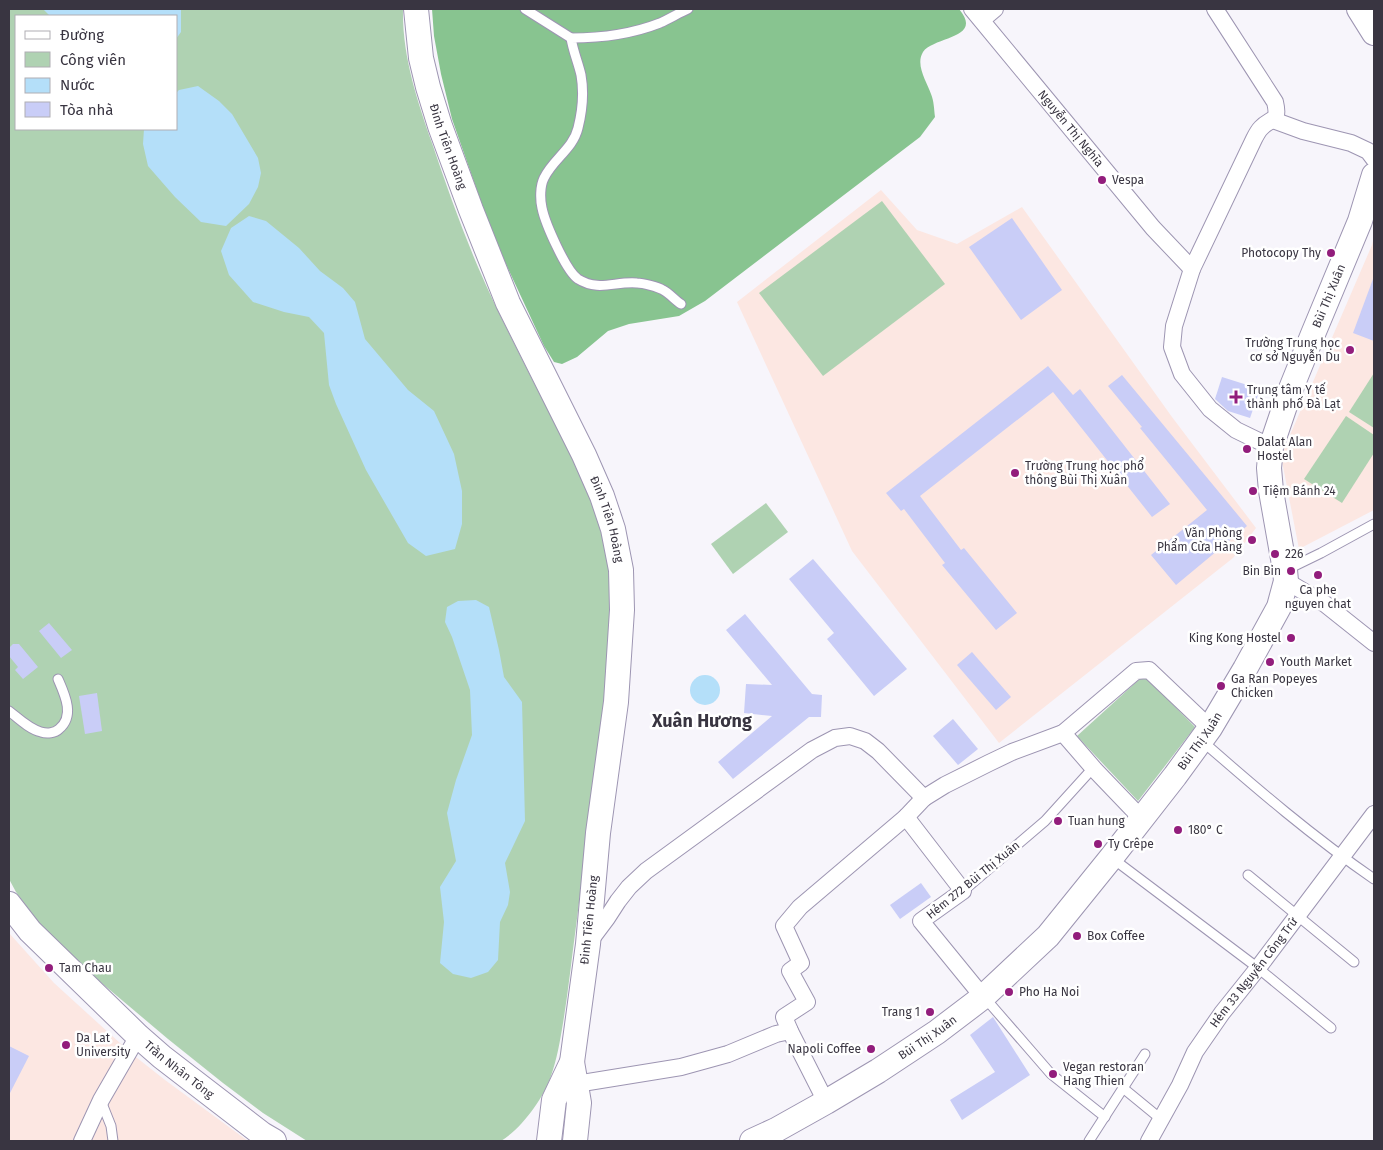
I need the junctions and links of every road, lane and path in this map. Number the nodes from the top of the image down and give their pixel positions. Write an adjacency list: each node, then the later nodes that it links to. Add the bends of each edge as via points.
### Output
1 (416, 9): 35 (main road, Đinh Tiên Hoàng, via 421,58 440,126 508,303 602,496 621,570 622,610 616,702 598,834)
2 (525, 9): 9 (lane)
3 (688, 9): 9 (lane, via 659,23 619,35)
4 (995, 9): 7 (street)
5 (1215, 9): 10 (street, via 1275,102 1277,111)
6 (1359, 9): 8 (main road)
7 (977, 15): 13 (street, Nguyễn Thị Nghĩa, via 1153,228)
8 (1374, 33)
9 (571, 38): 14 (lane, via 582,91 578,130 574,140 542,180 546,224 575,278 590,286 638,283 663,290)
10 (1273, 120): 11 (street, via 1351,143 1368,151); 13 (street, via 1261,127 1254,139)
11 (1374, 159)
12 (1374, 175): 15 (main road, Bùi Thị Xuân, via 1360,220 1309,342)
13 (1192, 269): 15 (street, via 1174,326 1172,347 1182,374 1210,410 1236,430)
14 (681, 304)
15 (1271, 447): 17 (main road, Bùi Thị Xuân, via 1271,491)
16 (1374, 524): 17 (lane)
17 (1286, 576): 18 (street); 22 (main road, Bùi Thị Xuân, via 1279,607)
18 (1374, 643)
19 (58, 679): 20 (lane, via 67,700 68,713 65,724 57,731 39,732)
20 (9, 711)
21 (1063, 733): 22 (street, via 1136,671 1149,670); 23 (street); 24 (street, via 997,759)
22 (1205, 734): 27 (main road, Bùi Thị Xuân); 28 (lane, via 1253,786)
23 (1093, 768): 27 (street); 32 (lane, Hẻm 272 Bùi Thị Xuân, via 1045,821)
24 (924, 798): 26 (street); 35 (street, via 865,741 850,736 836,738 812,750 646,871 629,887)
25 (1374, 814): 28 (street, Hẻm 33 Nguyễn Công Trứ)
26 (906, 817): 32 (street); 40 (street, via 800,907 784,926 801,963 790,971 807,1002 784,1017)
27 (1142, 819): 29 (main road, Bùi Thị Xuân)
28 (1341, 856): 31 (lane); 34 (street, Hẻm 33 Nguyễn Công Trứ)
29 (1112, 858): 37 (lane); 38 (main road, Bùi Thị Xuân, via 1048,936)
30 (1248, 875): 34 (lane)
31 (1374, 879)
32 (963, 890): 38 (street, Hẻm 272 Bùi Thị Xuân, via 921,921)
33 (9, 904): 41 (main road, Trần Nhân Tông, via 30,930)
34 (1297, 916): 36 (lane); 37 (street, Hẻm 33 Nguyễn Công Trứ)
35 (588, 944): 43 (main road, Đinh Tiên Hoàng)
36 (1354, 962)
37 (1258, 968): 39 (lane); 48 (street, Hẻm 33 Nguyễn Công Trứ, via 1195,1052)
38 (984, 997): 46 (main road, Bùi Thị Xuân, via 937,1032); 47 (lane, via 1051,1074)
39 (1331, 1028)
40 (790, 1031): 43 (street, via 681,1067); 46 (street)
41 (138, 1036): 45 (street); 51 (main road, Trần Nhân Tông)
42 (1145, 1054): 44 (lane)
43 (574, 1073): 52 (main road, Đinh Tiên Hoàng, via 554,1100); 53 (main road, Đinh Tiên Hoàng, via 579,1103)
44 (1123, 1088): 47 (lane); 48 (lane)
45 (101, 1100): 49 (street); 50 (lane)
46 (826, 1102): 54 (main road, Bùi Thị Xuân)
47 (1105, 1117): 55 (lane)
48 (1162, 1120): 56 (street, Hẻm 33 Nguyễn Công Trứ)
49 (82, 1141)
50 (113, 1141)
51 (274, 1141)
52 (549, 1141)
53 (575, 1141)
54 (752, 1141)
55 (1089, 1141)
56 (1149, 1141)

